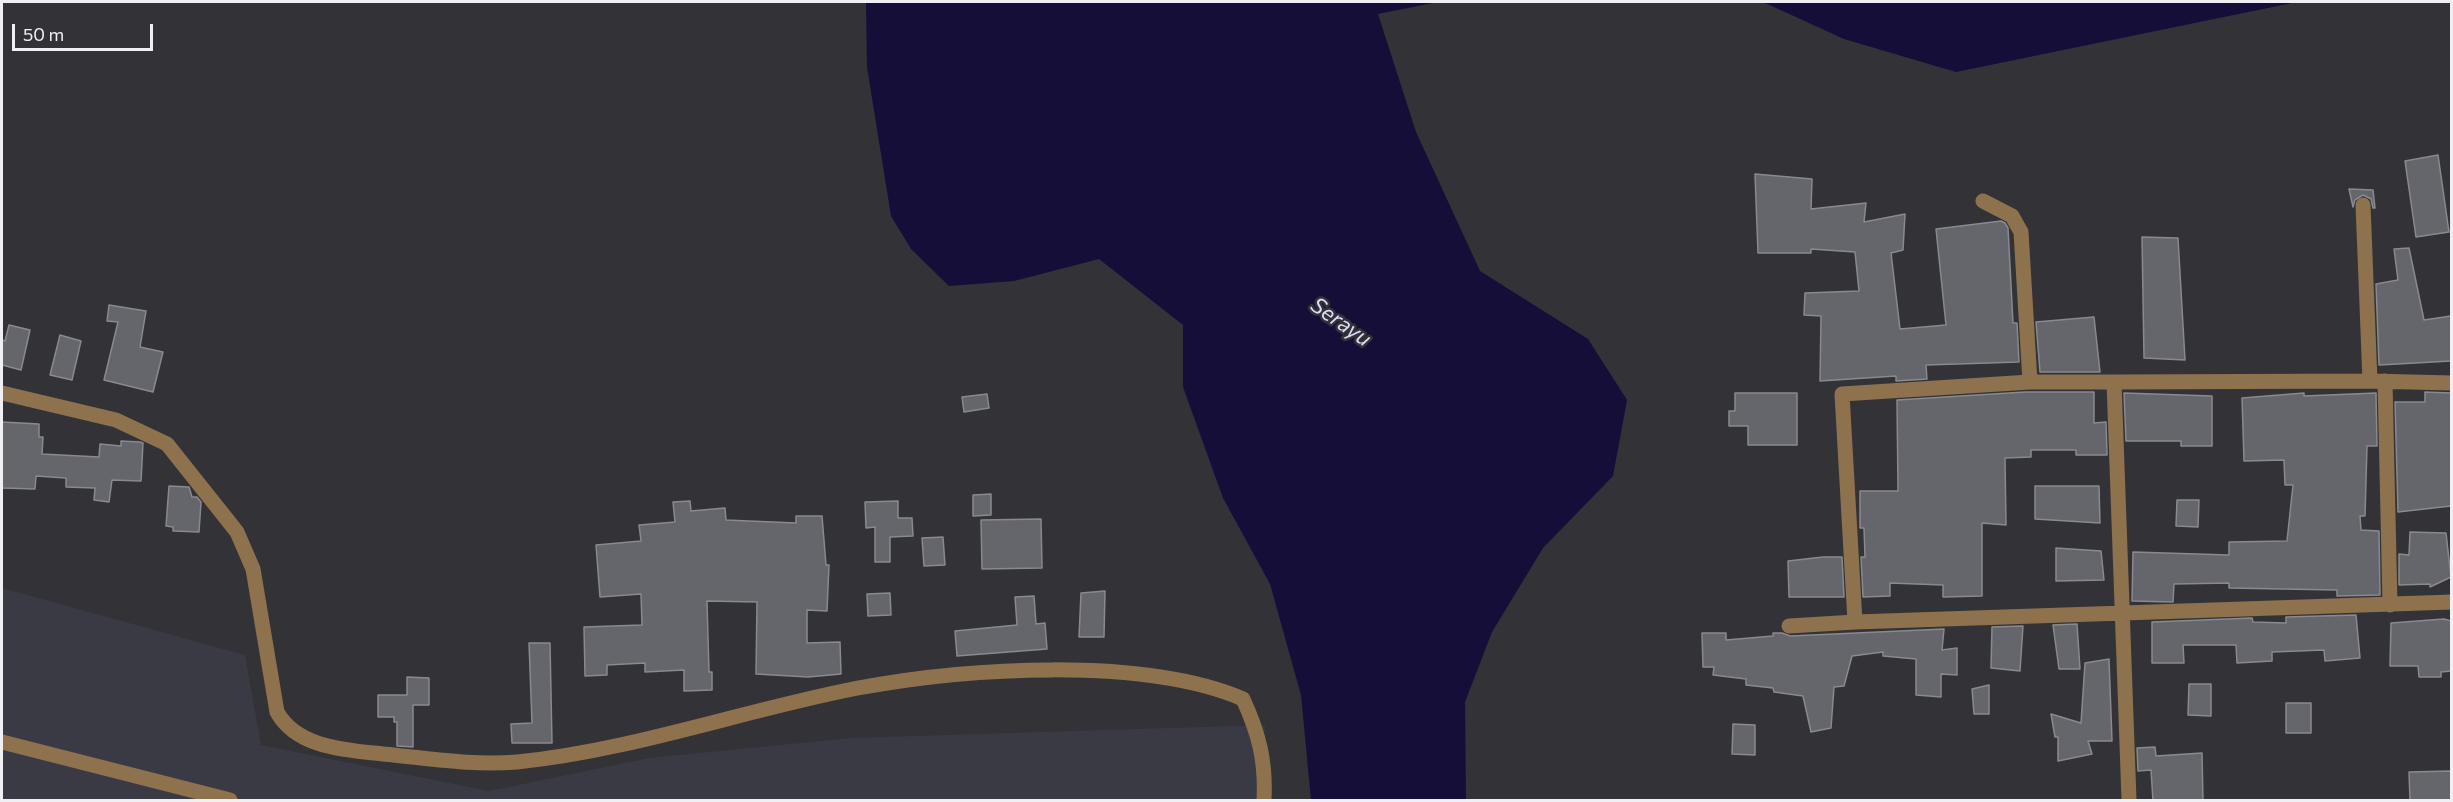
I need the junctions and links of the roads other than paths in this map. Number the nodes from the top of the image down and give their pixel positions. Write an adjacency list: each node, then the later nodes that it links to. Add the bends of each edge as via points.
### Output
1 (1983, 201): 4 (street, via 2012,216 2021,232)
2 (2363, 204): 3 (street)
3 (2377, 381): 5 (street); 6 (street); 9 (street)
4 (2030, 382): 5 (street); 11 (street, via 1842,394)
5 (2114, 382): 10 (street)
6 (2451, 384)
7 (2, 393): 15 (street, via 116,420 167,444 237,532 253,569 277,712 293,731 340,749 449,762 516,762 599,751 859,688 1039,669 1143,676 1202,686 1243,699 1258,733)
8 (2451, 602): 9 (street)
9 (2390, 605): 10 (street)
10 (2124, 613): 11 (street); 16 (street)
11 (1855, 622): 12 (street)
12 (1789, 626)
13 (2, 742): 14 (street)
14 (230, 801)
15 (1264, 801)
16 (2129, 801)

